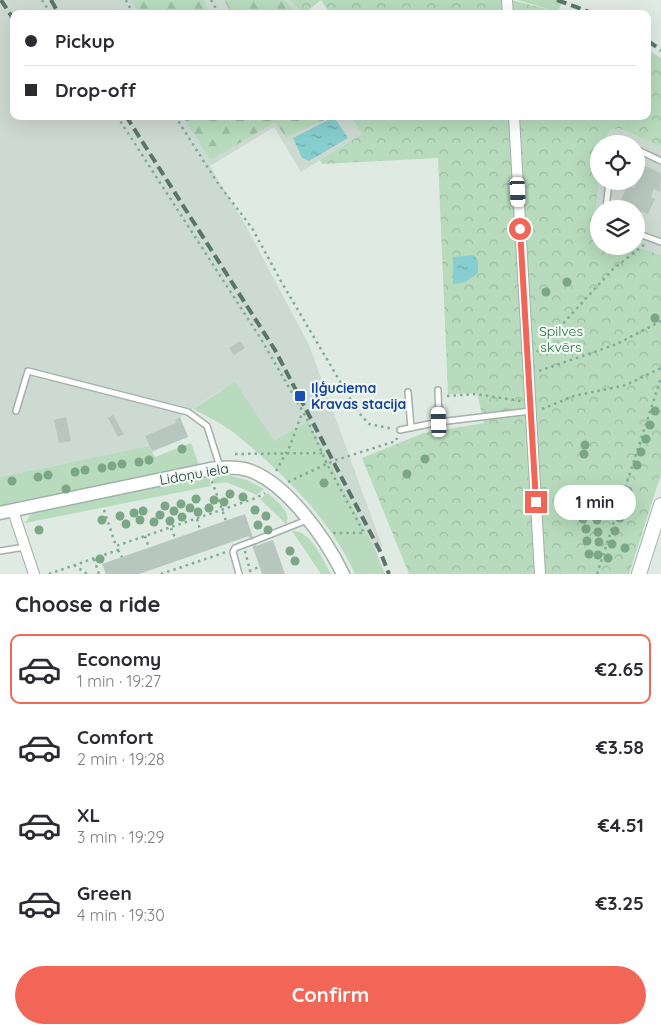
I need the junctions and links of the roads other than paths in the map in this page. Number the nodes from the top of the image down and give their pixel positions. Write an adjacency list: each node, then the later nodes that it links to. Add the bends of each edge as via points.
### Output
1 (514, 120): 9 (street)
2 (645, 153): 3 (lane)
3 (661, 161)
4 (645, 236): 5 (lane)
5 (661, 242)
6 (438, 390): 10 (lane)
7 (408, 392): 11 (lane)
8 (16, 411): 13 (lane, via 28,372 188,412 207,426)
9 (531, 411): 10 (lane); 22 (street)
10 (439, 422): 11 (lane)
11 (411, 428): 12 (lane)
12 (400, 430)
13 (218, 462): 15 (street, Lidoņu iela); 16 (street, Lidoņu iela, via 250,470 273,484)
14 (661, 505): 23 (main road)
15 (6, 512): 17 (street)
16 (308, 520): 20 (lane, via 235,548 232,557); 21 (street, Lidoņu iela)
17 (25, 547): 18 (lane); 19 (street)
18 (0, 551)
19 (34, 574)
20 (239, 574)
21 (343, 574)
22 (540, 574)
23 (638, 574)

